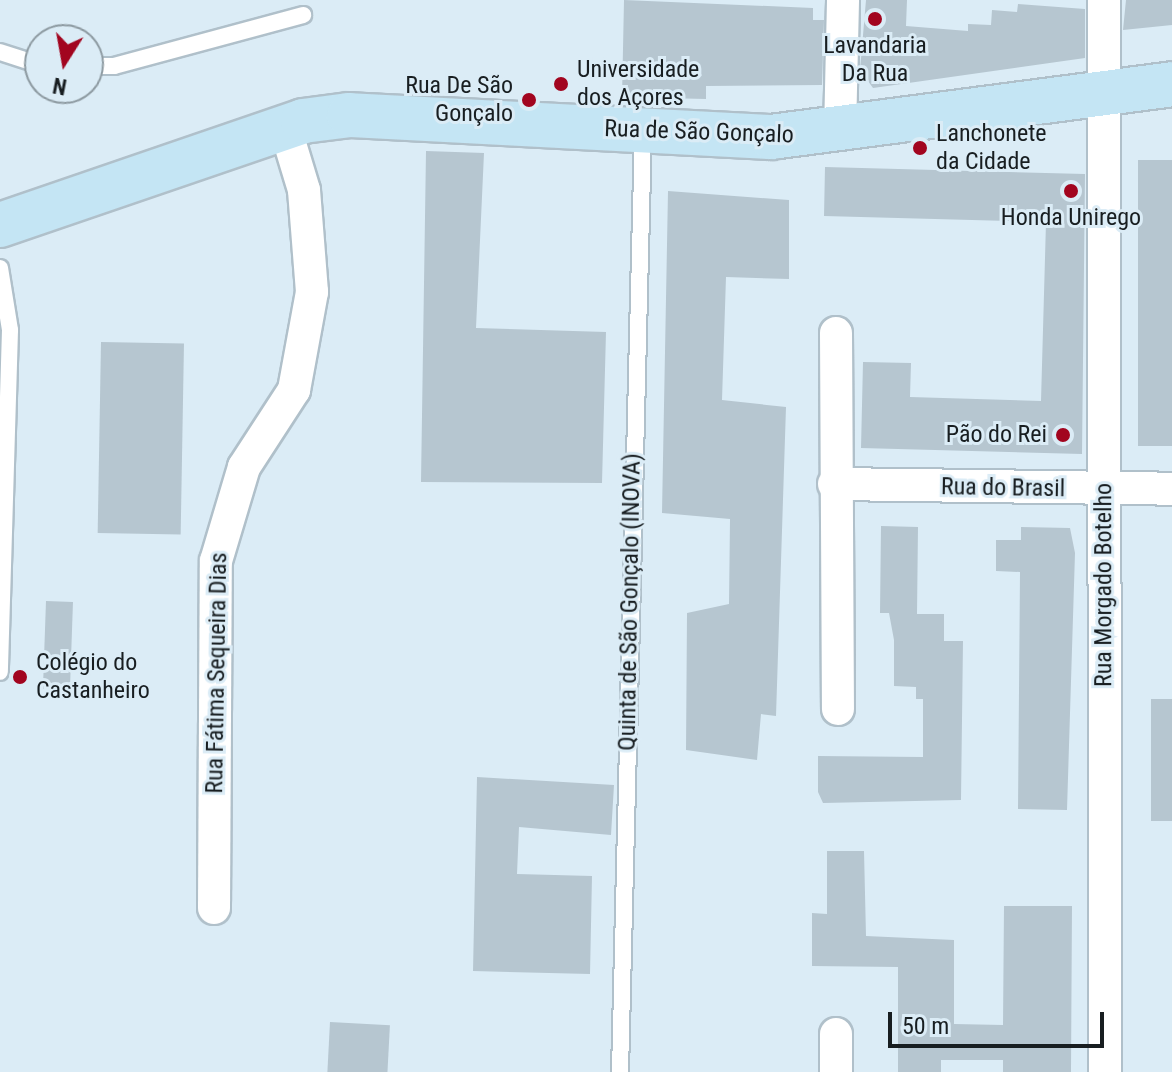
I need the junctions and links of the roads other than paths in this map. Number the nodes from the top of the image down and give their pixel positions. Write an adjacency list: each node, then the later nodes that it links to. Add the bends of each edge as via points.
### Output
1 (843, 0): 11 (street)
2 (1104, 0): 8 (street, Rua Morgado Botelho)
3 (303, 15): 6 (lane)
4 (0, 52): 5 (lane)
5 (24, 60)
6 (104, 66)
7 (1172, 84): 8 (main road, Rua de São Gonçalo)
8 (1099, 99): 11 (main road, Rua de São Gonçalo); 17 (street, Rua Morgado Botelho)
9 (285, 127): 10 (main road, Rua de São Gonçalo, via 349,115 412,114); 12 (main road, Rua de São Gonçalo); 20 (street, Rua Fátima Sequeira Dias, via 304,190 312,292 294,390 244,467 216,561)
10 (643, 132): 11 (main road, Rua de São Gonçalo); 22 (lane, Quinta de São Gonçalo (INOVA))
11 (840, 133)
12 (0, 225)
13 (0, 268): 18 (lane, via 10,330)
14 (836, 333): 15 (street)
15 (834, 484): 17 (street, Rua do Brasil); 19 (street)
16 (1172, 489): 17 (street, Rua do Brasil)
17 (1103, 490): 24 (street, Rua Morgado Botelho)
18 (0, 672)
19 (838, 709)
20 (214, 908)
21 (836, 1034): 23 (street)
22 (620, 1072)
23 (836, 1072)
24 (1105, 1072)

